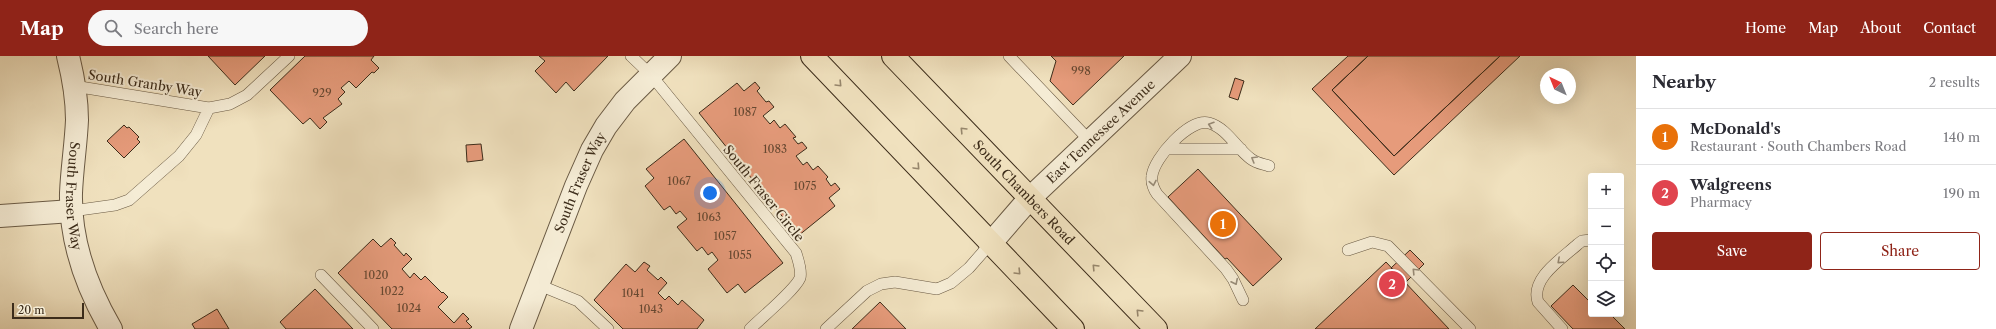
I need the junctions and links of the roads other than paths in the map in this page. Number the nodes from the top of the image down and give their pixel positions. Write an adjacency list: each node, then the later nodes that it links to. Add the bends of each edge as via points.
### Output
1 (68, 56): 10 (street, South Fraser Way)
2 (289, 56): 11 (lane, South Granby Way, via 247,96 230,104)
3 (631, 56): 9 (lane)
4 (670, 56): 9 (street, South Fraser Way)
5 (812, 56): 20 (main road, one-way to 20)
6 (893, 56): 16 (main road, South Chambers Road, one-way to 6)
7 (1009, 56): 12 (lane)
8 (1180, 56): 12 (street, East Tennessee Avenue)
9 (651, 75): 23 (street, South Fraser Way, via 625,101 592,150); 29 (lane, South Fraser Circle, via 796,253 800,277)
10 (74, 86): 11 (lane, South Granby Way); 17 (street, South Fraser Way, via 77,119)
11 (209, 108): 17 (lane, via 196,135 179,156 129,200 115,205)
12 (1090, 141): 16 (street, East Tennessee Avenue)
13 (1167, 149): 14 (lane); 14 (lane, one-way to 13, via 1224,132 1208,123 1190,128); 24 (lane, one-way to 24, via 1157,160 1154,168 1154,189 1226,269)
14 (1241, 149): 15 (lane, one-way to 14, via 1252,159)
15 (1269, 166)
16 (1029, 199): 20 (street, East Tennessee Avenue); 32 (main road, South Chambers Road, one-way to 16)
17 (72, 211): 18 (street); 25 (street, South Fraser Way, via 85,274)
18 (1, 214)
19 (1588, 240): 34 (lane, one-way to 34, via 1578,244 1545,275 1538,288 1538,302)
20 (990, 244): 30 (lane, via 969,268 951,283 937,289 895,282 881,284 867,291); 31 (main road, one-way to 31)
21 (1348, 250): 33 (lane, one-way to 21, via 1388,246 1372,242)
22 (321, 275): 26 (lane)
23 (539, 285): 27 (street, South Fraser Way); 28 (lane, via 578,301)
24 (1243, 300)
25 (111, 329)
26 (372, 329)
27 (522, 329)
28 (608, 329)
29 (750, 329)
30 (826, 329)
31 (1073, 329)
32 (1156, 329)
33 (1470, 329)
34 (1562, 329)

